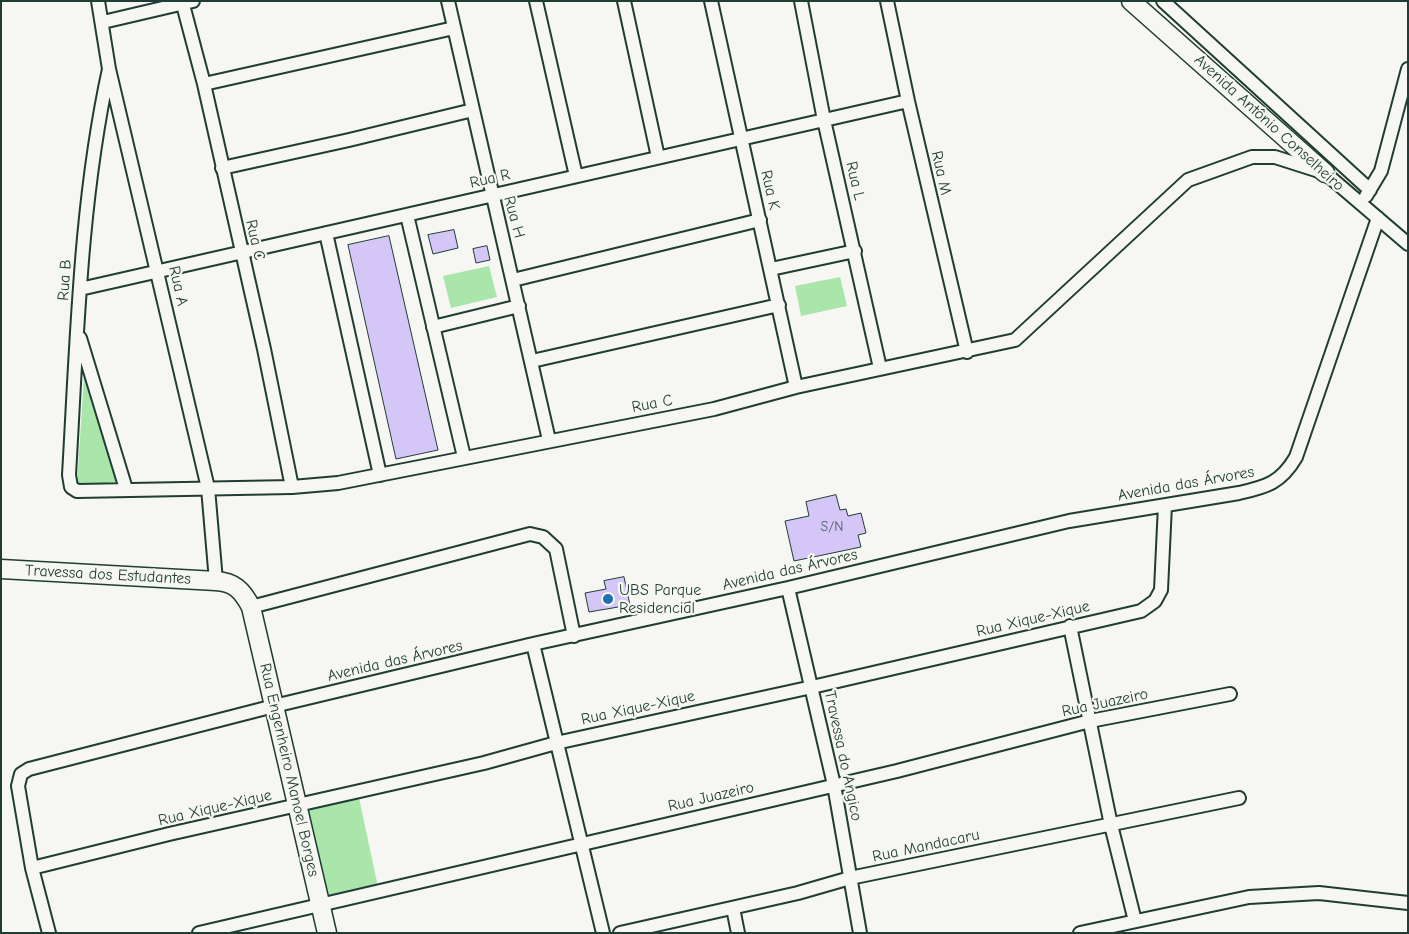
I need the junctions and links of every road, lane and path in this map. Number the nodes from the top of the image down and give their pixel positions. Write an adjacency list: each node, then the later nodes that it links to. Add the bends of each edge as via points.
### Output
1 (98, 1): 11 (street, Rua A)
2 (448, 1): 12 (street, Rua H)
3 (536, 1): 23 (street)
4 (624, 1): 20 (street)
5 (711, 1): 19 (street, Rua K)
6 (801, 1): 18 (street, Rua L)
7 (887, 1): 16 (street, Rua M)
8 (1131, 1): 22 (street, Avenida Antônio Conselheiro)
9 (1163, 1): 24 (street)
10 (186, 2): 11 (street); 15 (street, Rua C)
11 (103, 22): 13 (street, Rua A)
12 (454, 28): 15 (street); 17 (street, Rua H)
13 (109, 69): 35 (street, Rua A); 37 (street, Rua B, via 88,183)
14 (1408, 69): 24 (street, via 1384,162)
15 (204, 84): 21 (street, Rua C)
16 (908, 101): 18 (street, Rua R); 42 (street, Rua M)
17 (473, 110): 21 (street); 25 (street, Rua H)
18 (824, 120): 19 (street, Rua R); 32 (street, Rua L)
19 (741, 139): 20 (street, Rua R); 29 (street, Rua K)
20 (658, 157): 23 (street, Rua R)
21 (222, 168): 33 (street, Rua C)
22 (1325, 173): 26 (street, Avenida Antônio Conselheiro); 42 (street, Rua C, via 1275,157 1252,157 1188,180 1015,340)
23 (576, 176): 25 (street, Rua R)
24 (1370, 190): 26 (street)
25 (492, 195): 27 (street, Rua R); 36 (street, Rua H)
26 (1361, 204): 28 (street, Avenida Antônio Conselheiro)
27 (407, 214): 30 (street, Rua R); 40 (street)
28 (1378, 218): 31 (street, Avenida Antônio Conselheiro); 53 (street, Avenida das Árvores, via 1290,468 1282,477 1264,487)
29 (760, 220): 34 (street, Rua K); 36 (street)
30 (326, 233): 33 (street, Rua R); 48 (street)
31 (1408, 244)
32 (855, 251): 34 (street); 44 (street, Rua L)
33 (241, 252): 35 (street, Rua R); 49 (street, Rua C)
34 (771, 269): 38 (street, Rua K)
35 (158, 271): 37 (street, Rua R); 50 (street, Rua A)
36 (513, 280): 39 (street, Rua H)
37 (80, 289): 41 (street, Rua B)
38 (779, 305): 43 (street); 45 (street, Rua K)
39 (519, 306): 40 (street); 43 (street, Rua H)
40 (432, 327): 47 (street)
41 (78, 331): 51 (street); 52 (street, Rua B, via 69,475 72,487)
42 (967, 352): 44 (street, Rua C)
43 (532, 361): 46 (street, Rua H)
44 (880, 368): 45 (street, Rua C)
45 (796, 387): 46 (street, Rua C, via 714,409)
46 (549, 440): 47 (street, Rua C)
47 (464, 457): 48 (street, Rua C)
48 (380, 476): 49 (street, Rua C)
49 (292, 487): 50 (street, Rua C)
50 (208, 488): 51 (street, Rua C); 55 (street, Rua A)
51 (126, 489): 52 (street, Rua C)
52 (78, 491)
53 (1165, 505): 56 (street, Avenida das Árvores, via 1069,521); 58 (street, Rua Xique-Xique, via 1161,583 1155,601 1142,611)
54 (1, 569): 55 (street, Travessa dos Estudantes)
55 (216, 581): 57 (street, Travessa dos Estudantes, via 232,584)
56 (788, 588): 59 (street, Avenida das Árvores); 61 (street, Travessa do Angico)
57 (251, 607): 59 (street, via 530,534 543,537 556,549); 63 (street, Rua Engenheiro Manoel Borges)
58 (1070, 626): 61 (street, Rua Xique-Xique); 64 (street)
59 (574, 636): 60 (street, Avenida das Árvores)
60 (533, 644): 63 (street, Avenida das Árvores); 65 (street)
61 (812, 687): 65 (street, Rua Xique-Xique); 66 (street, Travessa do Angico)
62 (1230, 694): 64 (street, Rua Juazeiro)
63 (274, 706): 68 (street, Rua Engenheiro Manoel Borges); 71 (street, Avenida das Árvores, via 29,769 19,777 18,786)
64 (1090, 721): 66 (street, Rua Juazeiro, via 897,772); 69 (street)
65 (556, 743): 68 (street, Rua Xique-Xique); 70 (street)
66 (834, 785): 70 (street, Rua Juazeiro); 72 (street, Travessa do Angico)
67 (1239, 798): 69 (street, Rua Mandacaru)
68 (298, 806): 71 (street, Rua Xique-Xique); 74 (street, Rua Engenheiro Manoel Borges)
69 (1111, 825): 72 (street, Rua Mandacaru); 76 (street)
70 (582, 844): 74 (street, Rua Juazeiro); 80 (street)
71 (32, 868): 77 (street)
72 (850, 878): 75 (street, Rua Mandacaru); 83 (street, Travessa do Angico)
73 (1408, 903): 76 (street, via 1319,893 1292,894 1249,897)
74 (321, 905): 78 (street, Rua Juazeiro); 79 (street, Rua Engenheiro Manoel Borges)
75 (733, 908): 81 (street, Rua Mandacaru); 82 (street)
76 (1135, 921): 84 (street)
77 (49, 933)
78 (199, 933)
79 (328, 933)
80 (603, 933)
81 (620, 933)
82 (738, 933)
83 (860, 933)
84 (1080, 933)

